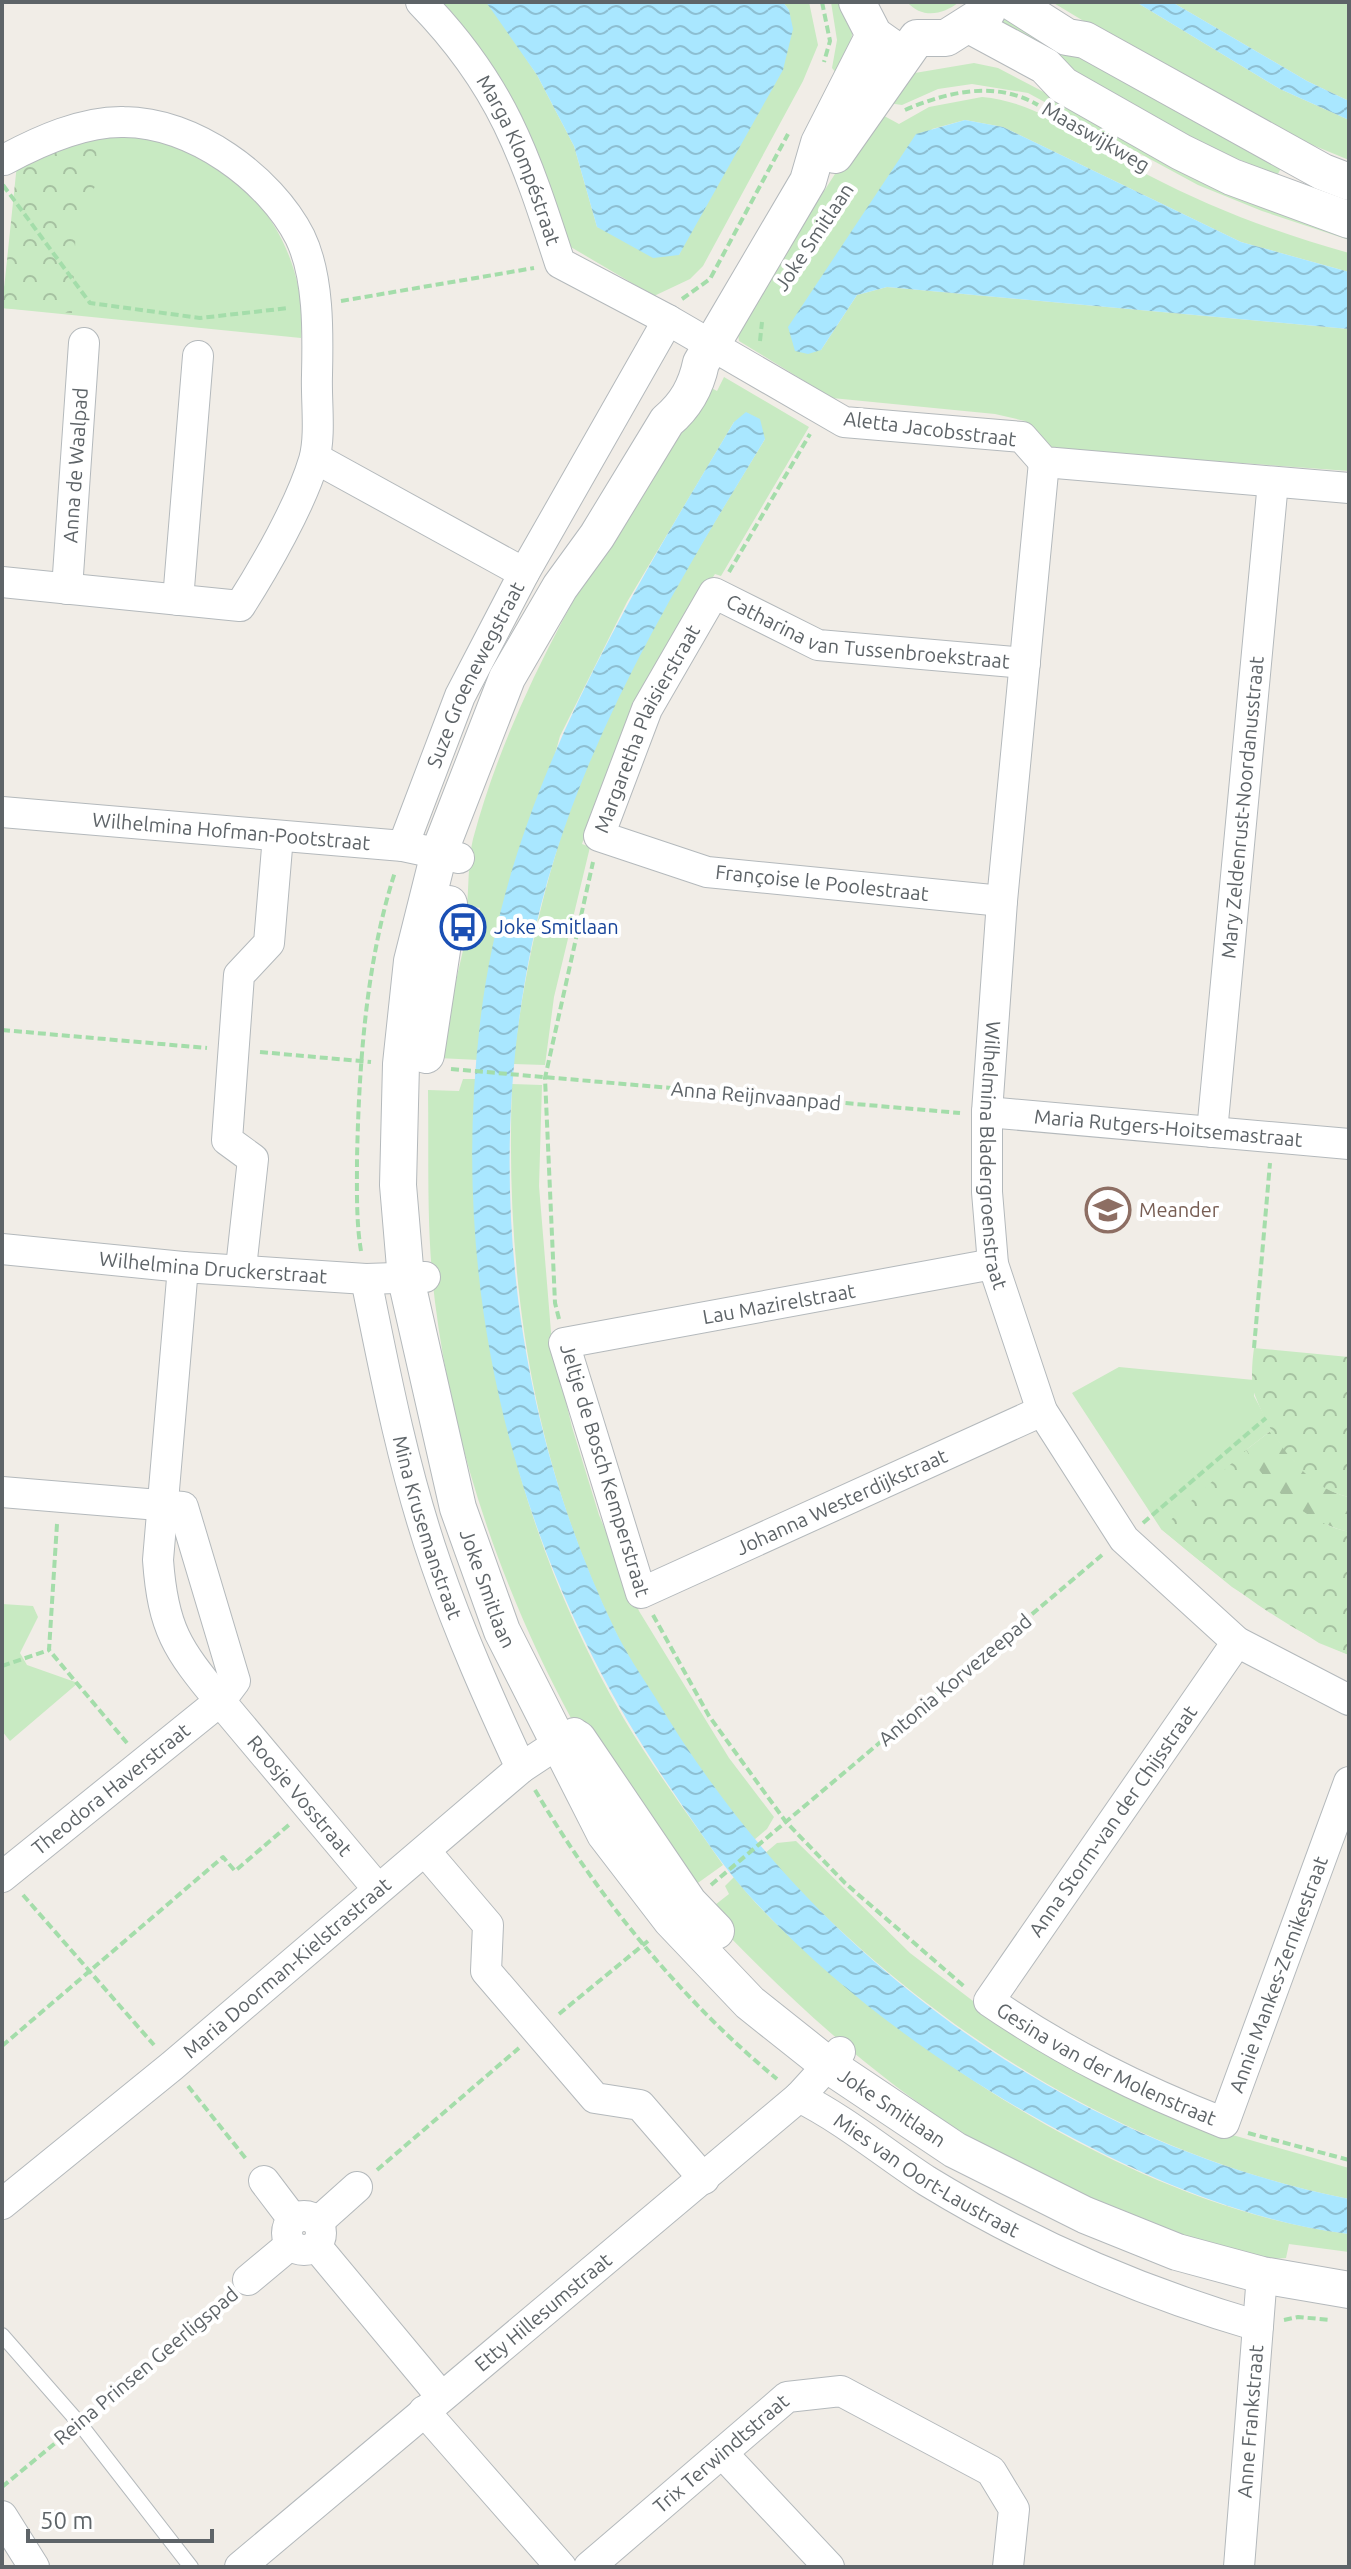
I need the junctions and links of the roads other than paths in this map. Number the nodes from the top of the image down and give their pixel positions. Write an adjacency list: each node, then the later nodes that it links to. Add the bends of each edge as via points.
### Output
1 (421, 2): 13 (street, Marga Klompéstraat, via 459,41 492,89 527,163 560,263)
2 (857, 2): 5 (street)
3 (1012, 2): 7 (street, via 1067,37)
4 (1042, 2): 7 (street, via 1074,23)
5 (877, 18): 8 (street); 9 (street, Joke Smitlaan)
6 (978, 27): 8 (street, via 922,58); 12 (street, Maaswijkweg, via 1045,66 1055,97 1232,177)
7 (1085, 40): 11 (street)
8 (912, 46): 9 (street, Joke Smitlaan)
9 (862, 94): 15 (street, Joke Smitlaan, via 841,149 808,181)
10 (2, 171): 17 (street, via 39,141 124,122 201,143 274,196 301,239 316,305)
11 (1349, 182)
12 (1349, 220)
13 (668, 320): 15 (street, Marga Klompéstraat); 21 (street, Suze Groenewegstraat)
14 (84, 343): 23 (street, Anna de Waalpad)
15 (706, 355): 18 (street, Aletta Jacobsstraat, via 755,371 844,422 1022,437); 31 (street, Joke Smitlaan, via 686,372 668,404 667,421 597,536)
16 (198, 356): 25 (street)
17 (315, 458): 21 (street); 25 (street, via 264,569 240,606)
18 (1044, 462): 19 (street); 26 (street, Wilhelmina Bladergroenstraat)
19 (1273, 482): 20 (street); 34 (street, Mary Zeldenrust-Noordanusstraat)
20 (1349, 488)
21 (524, 573): 30 (street, Suze Groenewegstraat, via 460,696)
22 (2, 582): 23 (street)
23 (67, 589): 25 (street)
24 (714, 593): 26 (street, Catharina van Tussenbroekstraat, via 818,645); 29 (street, Margaretha Plaisierstraat, via 647,709)
25 (178, 600)
26 (1025, 663): 32 (street, Wilhelmina Bladergroenstraat)
27 (2, 812): 28 (street, Wilhelmina Hofman-Pootstraat)
28 (278, 836): 30 (street, Wilhelmina Hofman-Pootstraat); 39 (street, via 269,943 239,975 227,1140 253,1159)
29 (599, 836): 32 (street, Françoise le Poolestraat, via 707,872)
30 (403, 846): 31 (street, Wilhelmina Hofman-Pootstraat)
31 (449, 855): 40 (street, Joke Smitlaan, via 424,1067)
32 (1002, 901): 33 (street, Wilhelmina Bladergroenstraat)
33 (987, 1112): 34 (street, Maria Rutgers-Hoitsemastraat); 37 (street, Wilhelmina Bladergroenstraat)
34 (1212, 1132): 35 (street, Maria Rutgers-Hoitsemastraat)
35 (1349, 1144)
36 (2, 1249): 38 (street, Wilhelmina Druckerstraat)
37 (993, 1264): 42 (street, Lau Mazirelstraat); 43 (street, Wilhelmina Bladergroenstraat)
38 (183, 1267): 39 (street, Wilhelmina Druckerstraat); 45 (street, Roosje Vosstraat)
39 (241, 1268): 41 (street, Wilhelmina Druckerstraat)
40 (416, 1278): 41 (street, Wilhelmina Druckerstraat); 50 (street, Joke Smitlaan, via 475,1501)
41 (366, 1279): 51 (street, Mina Krusemanstraat, via 387,1383 435,1561 472,1663)
42 (564, 1343): 46 (street, Jeltje de Bosch Kemperstraat)
43 (1042, 1411): 46 (street, Johanna Westerdijkstraat); 47 (street, Wilhelmina Bladergroenstraat, via 1124,1539)
44 (2, 1492): 45 (street)
45 (163, 1508): 49 (street, Roosje Vosstraat, via 158,1560 162,1607 181,1654); 49 (street, via 183,1507 235,1681)
46 (641, 1593)
47 (1237, 1642): 48 (street, Wilhelmina Bladergroenstraat); 56 (street, Anna Storm-van der Chijsstraat)
48 (1349, 1700)
49 (220, 1701): 54 (street, Theodora Haverstraat); 55 (street, Roosje Vosstraat)
50 (566, 1737): 51 (street, Maria Doorman-Kielstrastraat); 57 (street, Joke Smitlaan, via 689,1903)
51 (521, 1768): 53 (street, Maria Doorman-Kielstrastraat)
52 (1349, 1782): 59 (street, Annie Mankes-Zernikestraat)
53 (425, 1851): 55 (street, Maria Doorman-Kielstrastraat); 60 (street, via 488,1925 486,1971 595,2098 640,2105)
54 (3, 1875)
55 (378, 1889): 63 (street, Maria Doorman-Kielstrastraat)
56 (989, 2001): 59 (street, Gesina van der Molenstraat, via 1051,2044 1139,2090)
57 (834, 2059): 58 (street, Etty Hillesumstraat); 65 (street, Joke Smitlaan, via 1019,2180 1085,2215 1177,2252)
58 (799, 2097): 60 (street, Etty Hillesumstraat); 68 (street, Mies van Oort-Laustraat, via 1025,2236 1108,2275)
59 (1224, 2123)
60 (704, 2179): 70 (street, Etty Hillesumstraat)
61 (264, 2181): 64 (street)
62 (357, 2187): 64 (street, Reina Prinsen Geerligspad)
63 (2, 2204)
64 (304, 2233): 66 (street, Reina Prinsen Geerligspad); 70 (street)
65 (1262, 2275): 67 (street, Joke Smitlaan); 68 (street, Anne Frankstraat)
66 (248, 2280)
67 (1343, 2305)
68 (1258, 2326): 80 (street, Anne Frankstraat)
69 (2, 2335): 74 (lane, via 80,2424)
70 (433, 2404): 75 (street, Etty Hillesumstraat); 76 (street)
71 (722, 2453): 77 (street, Trix Terwindtstraat); 78 (street); 79 (street, Trix Terwindtstraat, via 787,2397 841,2391 991,2471 1014,2509)
72 (2, 2516): 73 (street)
73 (34, 2567)
74 (191, 2567)
75 (240, 2567)
76 (561, 2567)
77 (589, 2567)
78 (829, 2567)
79 (1008, 2567)
80 (1239, 2567)

